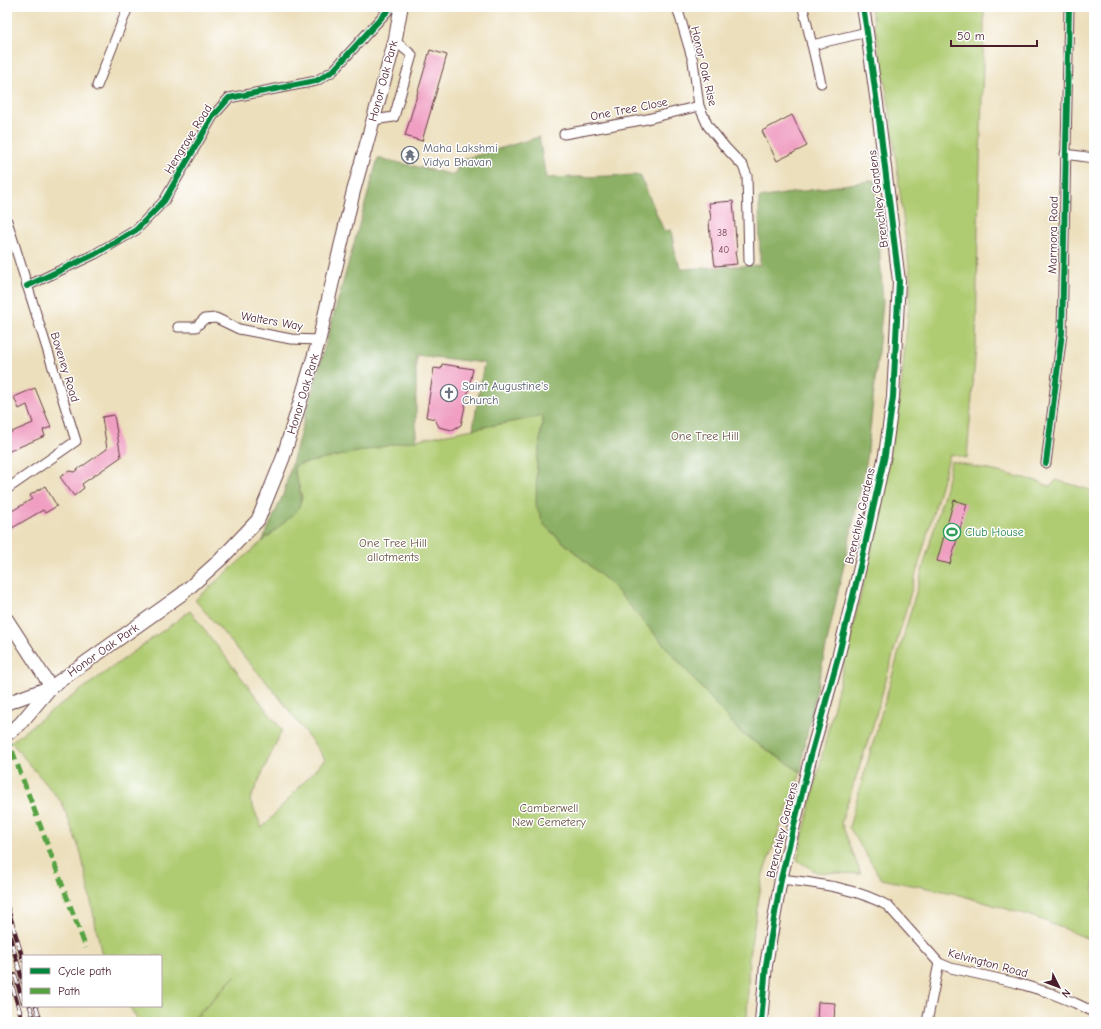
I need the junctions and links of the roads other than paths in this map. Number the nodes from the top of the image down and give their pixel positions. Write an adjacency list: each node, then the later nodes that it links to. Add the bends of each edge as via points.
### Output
1 (128, 7): 12 (street)
2 (391, 7): 20 (street, Hengrave Road, via 333,70 316,81 229,98 213,116 164,201 136,230 95,254)
3 (401, 7): 9 (main road, Honor Oak Park)
4 (678, 7): 13 (street, Honor Oak Rise, via 693,61)
5 (863, 7): 8 (street, Brenchley Gardens)
6 (1069, 7): 16 (street, Marmora Road)
7 (803, 8): 10 (street)
8 (867, 32): 10 (street); 29 (street, Brenchley Gardens, via 898,281 893,397 885,455 861,563)
9 (395, 41): 14 (main road, Honor Oak Park); 14 (street, via 412,55 394,117)
10 (812, 45): 11 (street)
11 (820, 83)
12 (97, 86)
13 (699, 106): 15 (street, One Tree Close, via 647,119); 19 (street, Honor Oak Rise, via 708,126 743,166 747,176)
14 (373, 120): 22 (main road, Honor Oak Park)
15 (564, 134)
16 (1065, 154): 17 (street); 23 (street, Marmora Road, via 1062,333)
17 (1094, 158)
18 (7, 221): 20 (street, Boveney Road)
19 (749, 260)
20 (27, 286): 24 (street, Boveney Road, via 76,441)
21 (178, 327): 22 (street, Walters Way, via 196,326 204,319 216,318 239,329)
22 (319, 340): 26 (main road, Honor Oak Park, via 283,458 258,520 221,559 182,594)
23 (1046, 463)
24 (7, 488)
25 (7, 619): 26 (street)
26 (51, 687): 27 (main road, Honor Oak Park); 28 (main road, Honor Oak Park, via 20,724)
27 (7, 703)
28 (7, 734)
29 (781, 879): 30 (street, Kelvington Road, via 847,889 879,901 888,906); 32 (street, Brenchley Gardens, via 766,965)
30 (939, 963): 31 (street, Kelvington Road, via 1044,991); 33 (street)
31 (1094, 1012)
32 (761, 1022)
33 (927, 1022)

